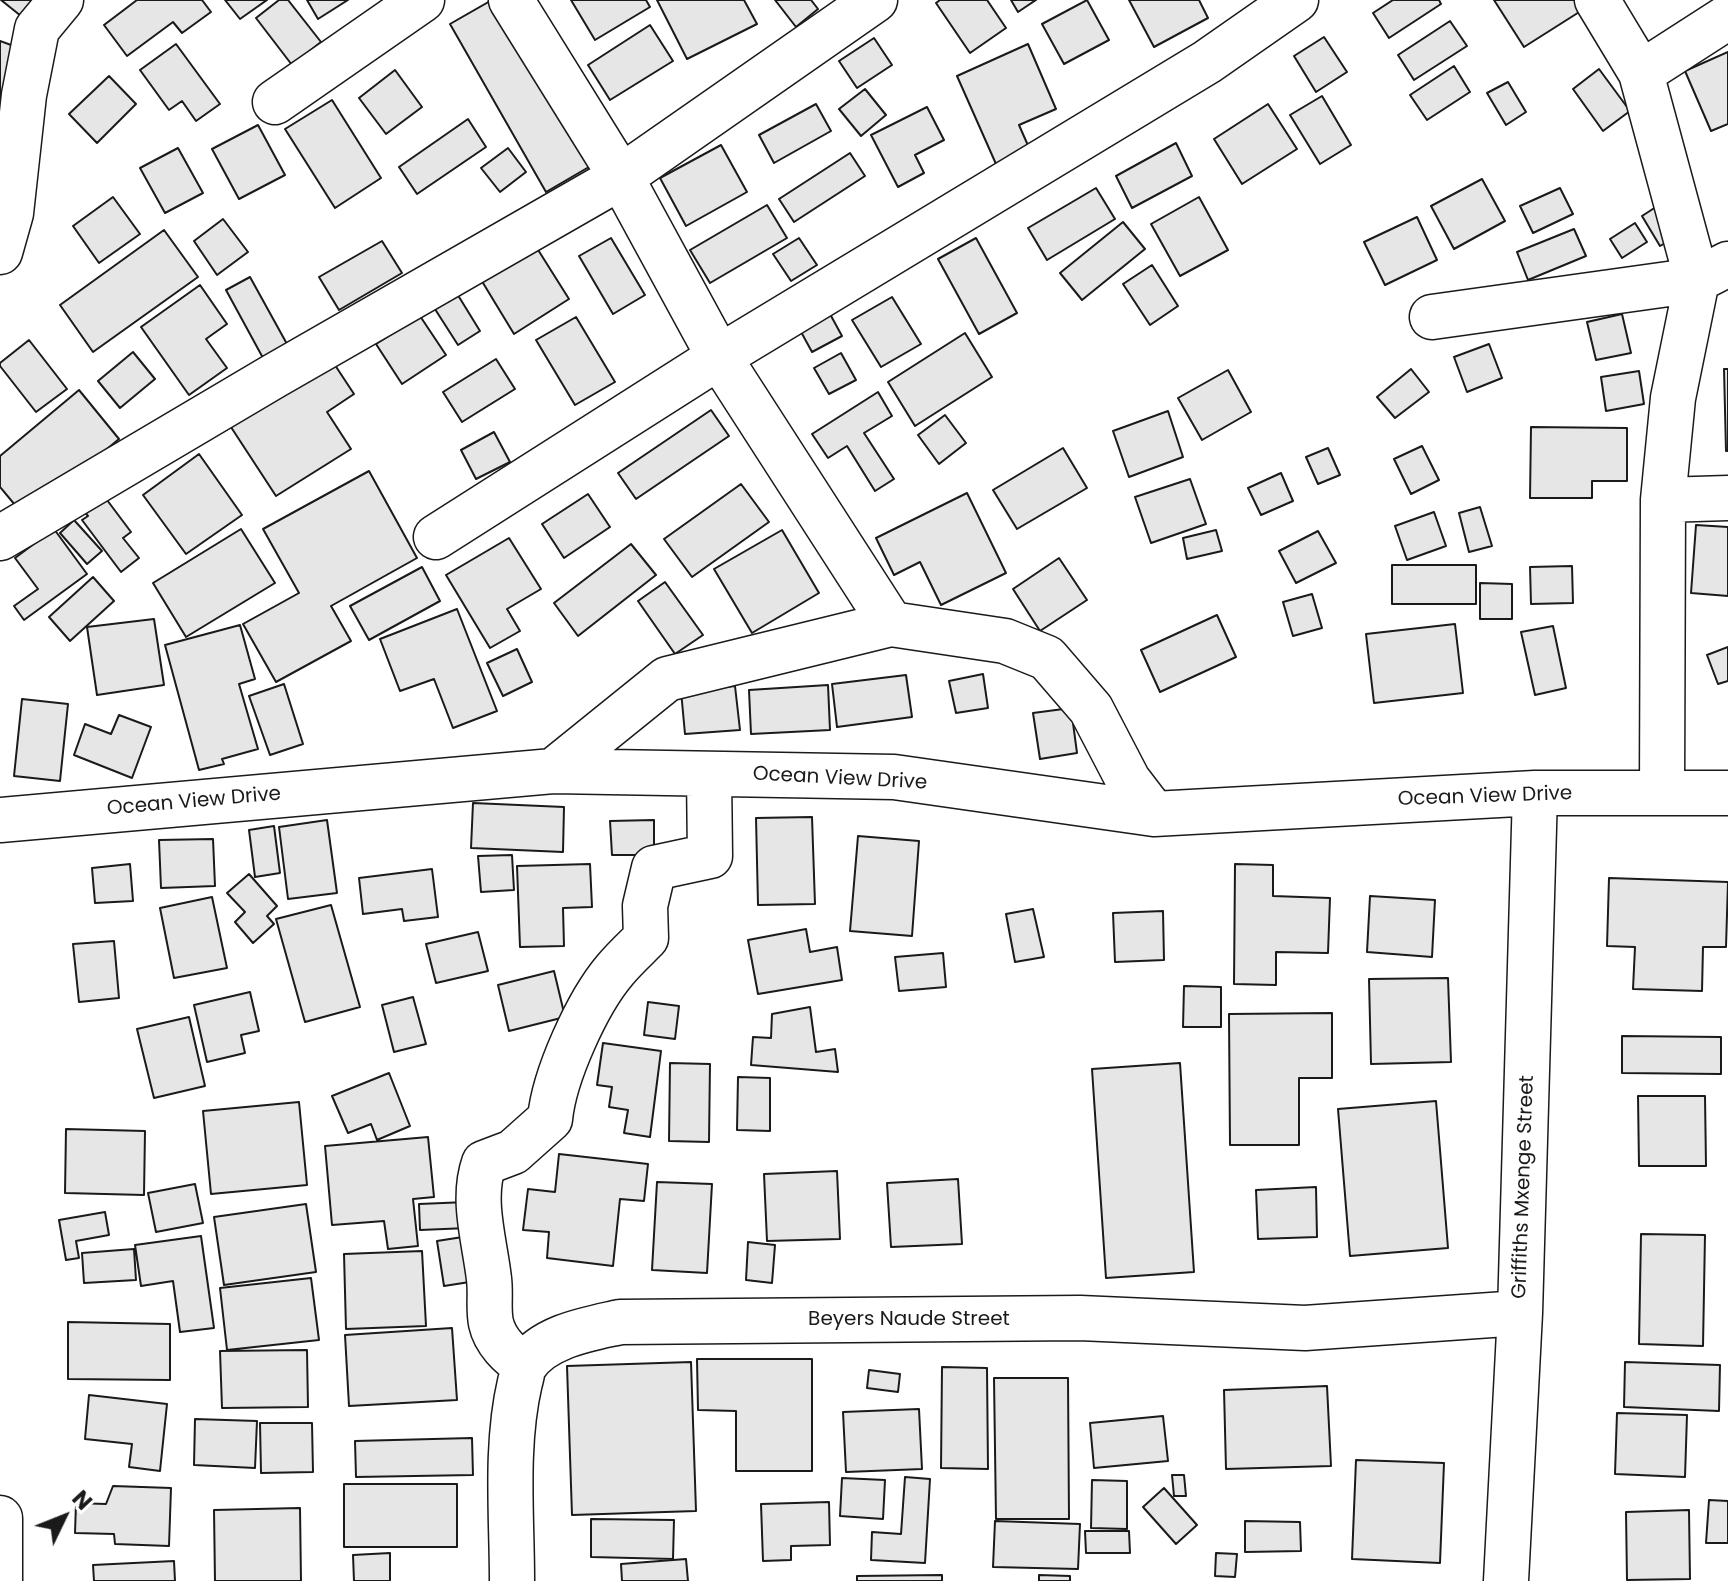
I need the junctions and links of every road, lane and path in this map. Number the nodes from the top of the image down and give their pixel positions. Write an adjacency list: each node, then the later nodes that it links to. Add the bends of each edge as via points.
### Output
1 (61, 0): 11 (street, via 37,29 11,213)
2 (422, 0): 9 (street)
3 (511, 0): 10 (street)
4 (875, 0): 10 (street)
5 (1296, 0): 14 (street, via 1207,62)
6 (1597, 0): 8 (street)
7 (1728, 17): 8 (street)
8 (1641, 73): 12 (street)
9 (275, 102)
10 (621, 177): 14 (street); 18 (street)
11 (0, 252)
12 (1712, 272): 13 (street); 16 (street, via 1673,398)
13 (1432, 317)
14 (719, 357): 17 (street); 19 (street)
15 (1728, 498): 16 (street)
16 (1663, 500): 22 (street)
17 (436, 537)
18 (0, 538)
19 (891, 624): 20 (street, via 667,679); 25 (street, via 1005,641 1047,658 1091,709 1128,780)
20 (553, 771): 21 (street, Ocean View Drive); 26 (street, Ocean View Drive)
21 (709, 774): 25 (street, Ocean View Drive, via 894,777); 28 (street, via 710,856 654,868 645,906 646,938 613,971 578,1030 552,1096 550,1119 513,1152 484,1163 479,1216 491,1325 508,1354)
22 (1662, 792): 23 (street, Ocean View Drive); 24 (street, Ocean View Drive)
23 (1535, 793): 25 (street, Ocean View Drive); 27 (street, Griffiths Mxenge Street)
24 (1728, 793)
25 (1154, 814)
26 (0, 820)
27 (1520, 1313): 28 (street, Beyers Naude Street, via 1305,1328 1080,1318 620,1322 546,1345); 32 (street, Griffiths Mxenge Street)
28 (525, 1365): 31 (street, via 512,1445)
29 (0, 1518): 30 (street)
30 (0, 1580)
31 (512, 1581)
32 (1506, 1581)

